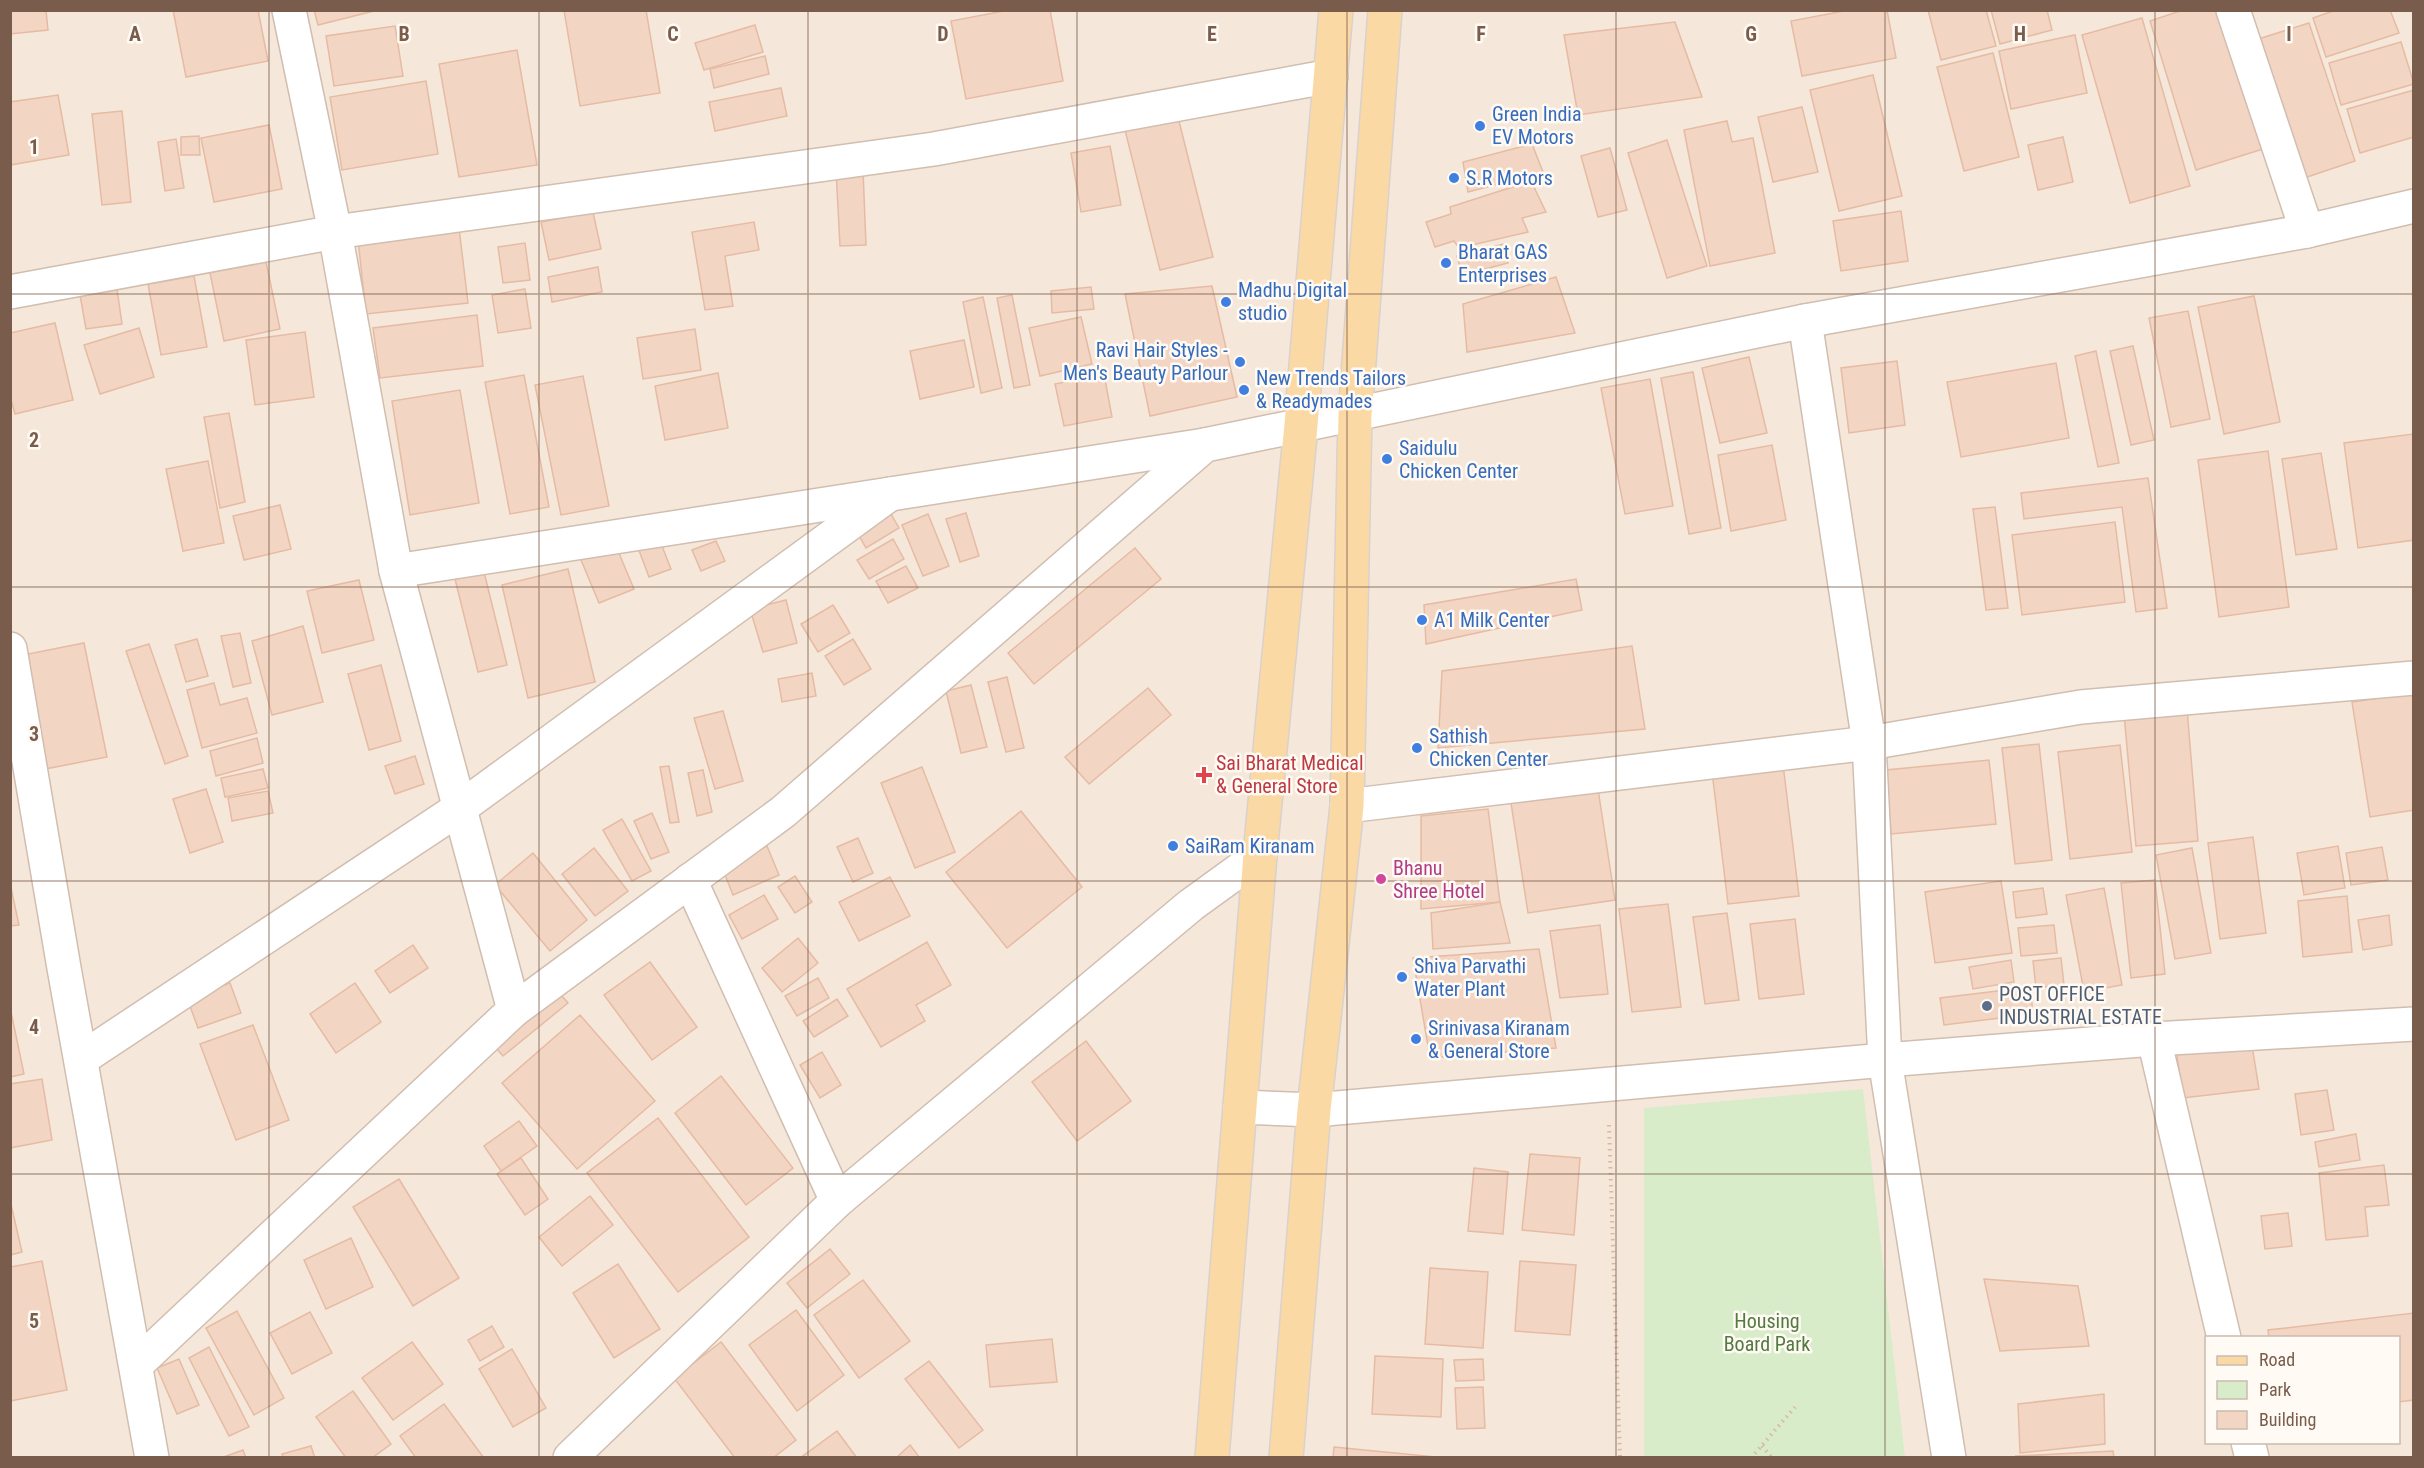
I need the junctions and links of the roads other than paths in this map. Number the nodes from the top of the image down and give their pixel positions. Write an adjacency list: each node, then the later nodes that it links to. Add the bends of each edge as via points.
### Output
1 (289, 10): 8 (street)
2 (1336, 10): 5 (main road)
3 (1385, 10): 11 (main road)
4 (2233, 10): 7 (street)
5 (1331, 76): 8 (street, via 934,149); 12 (main road)
6 (2414, 206): 7 (street)
7 (2307, 231): 10 (street)
8 (335, 232): 9 (street); 15 (street)
9 (10, 292)
10 (1805, 321): 11 (street); 18 (street)
11 (1355, 415): 12 (street); 19 (main road)
12 (1301, 424): 13 (street); 21 (main road)
13 (1205, 445): 14 (street); 22 (street, via 783,812)
14 (890, 494): 15 (street); 20 (street)
15 (396, 571): 20 (street)
16 (11, 658): 26 (street)
17 (2414, 678): 18 (street, via 2081,707)
18 (1869, 743): 19 (street); 27 (street)
19 (1347, 806): 29 (main road)
20 (460, 808): 23 (street); 26 (street)
21 (1260, 855): 28 (main road); 30 (street, via 1191,905)
22 (690, 880): 23 (street); 30 (street)
23 (514, 1010): 32 (street)
24 (2414, 1024): 25 (street)
25 (2154, 1039): 27 (street); 31 (street)
26 (81, 1059): 32 (street)
27 (1885, 1060): 29 (street); 37 (street)
28 (1240, 1107): 29 (street); 35 (main road)
29 (1314, 1110): 36 (main road)
30 (837, 1201): 34 (street)
31 (2224, 1336)
32 (136, 1365): 33 (street)
33 (153, 1458)
34 (570, 1458)
35 (1212, 1458)
36 (1286, 1458)
37 (1949, 1458)

